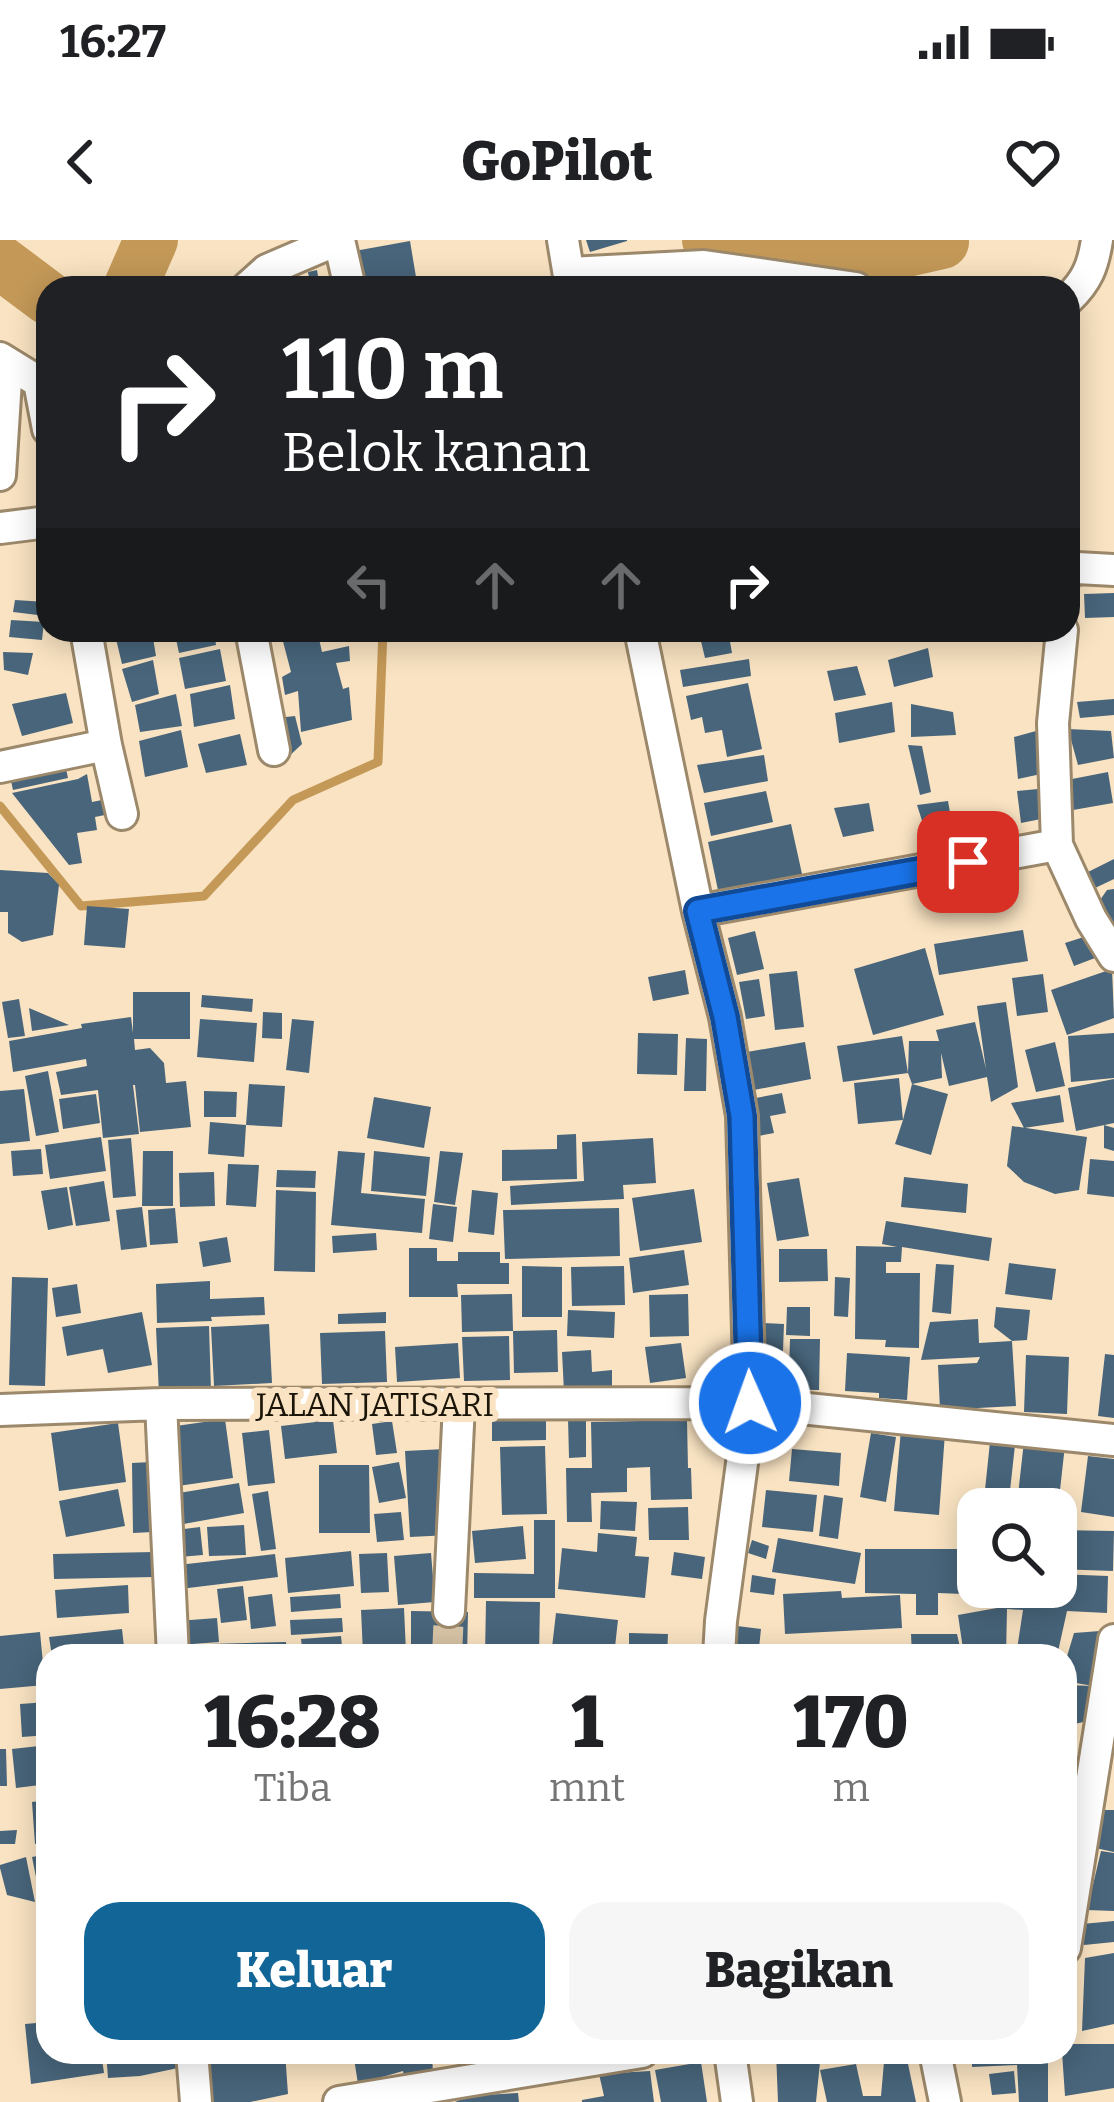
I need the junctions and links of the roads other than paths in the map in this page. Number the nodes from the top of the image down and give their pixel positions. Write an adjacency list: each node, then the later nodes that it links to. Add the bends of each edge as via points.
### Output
1 (338, 240): 4 (street); 5 (street)
2 (1096, 240): 7 (street)
3 (566, 261): 6 (street)
4 (260, 276)
5 (347, 276)
6 (773, 276)
7 (1080, 288)
8 (4, 361): 9 (street); 10 (street)
9 (36, 378)
10 (0, 475)
11 (36, 524): 12 (street)
12 (0, 528)
13 (1080, 568): 14 (street)
14 (1114, 570)
15 (88, 642): 19 (street)
16 (253, 642): 20 (street)
17 (642, 642): 24 (street)
18 (1061, 642): 23 (street, via 1053,723)
19 (106, 745): 21 (street); 22 (street)
20 (274, 751)
21 (0, 767)
22 (122, 814)
23 (1057, 845): 24 (street); 25 (street)
24 (698, 911): 26 (street, via 742,1116)
25 (1114, 956)
26 (750, 1403): 28 (street, JALAN JATISARI); 30 (street, JALAN JATISARI); 34 (street)
27 (161, 1404): 28 (street, JALAN JATISARI); 29 (street, JALAN JATISARI); 33 (street)
28 (459, 1404): 31 (street)
29 (0, 1410)
30 (1114, 1440)
31 (448, 1612)
32 (1114, 1640): 35 (street)
33 (172, 1644)
34 (720, 1644)
35 (1077, 1873)
36 (193, 2064): 40 (street)
37 (569, 2064): 41 (street)
38 (731, 2064): 42 (street)
39 (936, 2064): 43 (street)
40 (196, 2102)
41 (339, 2102)
42 (736, 2102)
43 (944, 2102)

